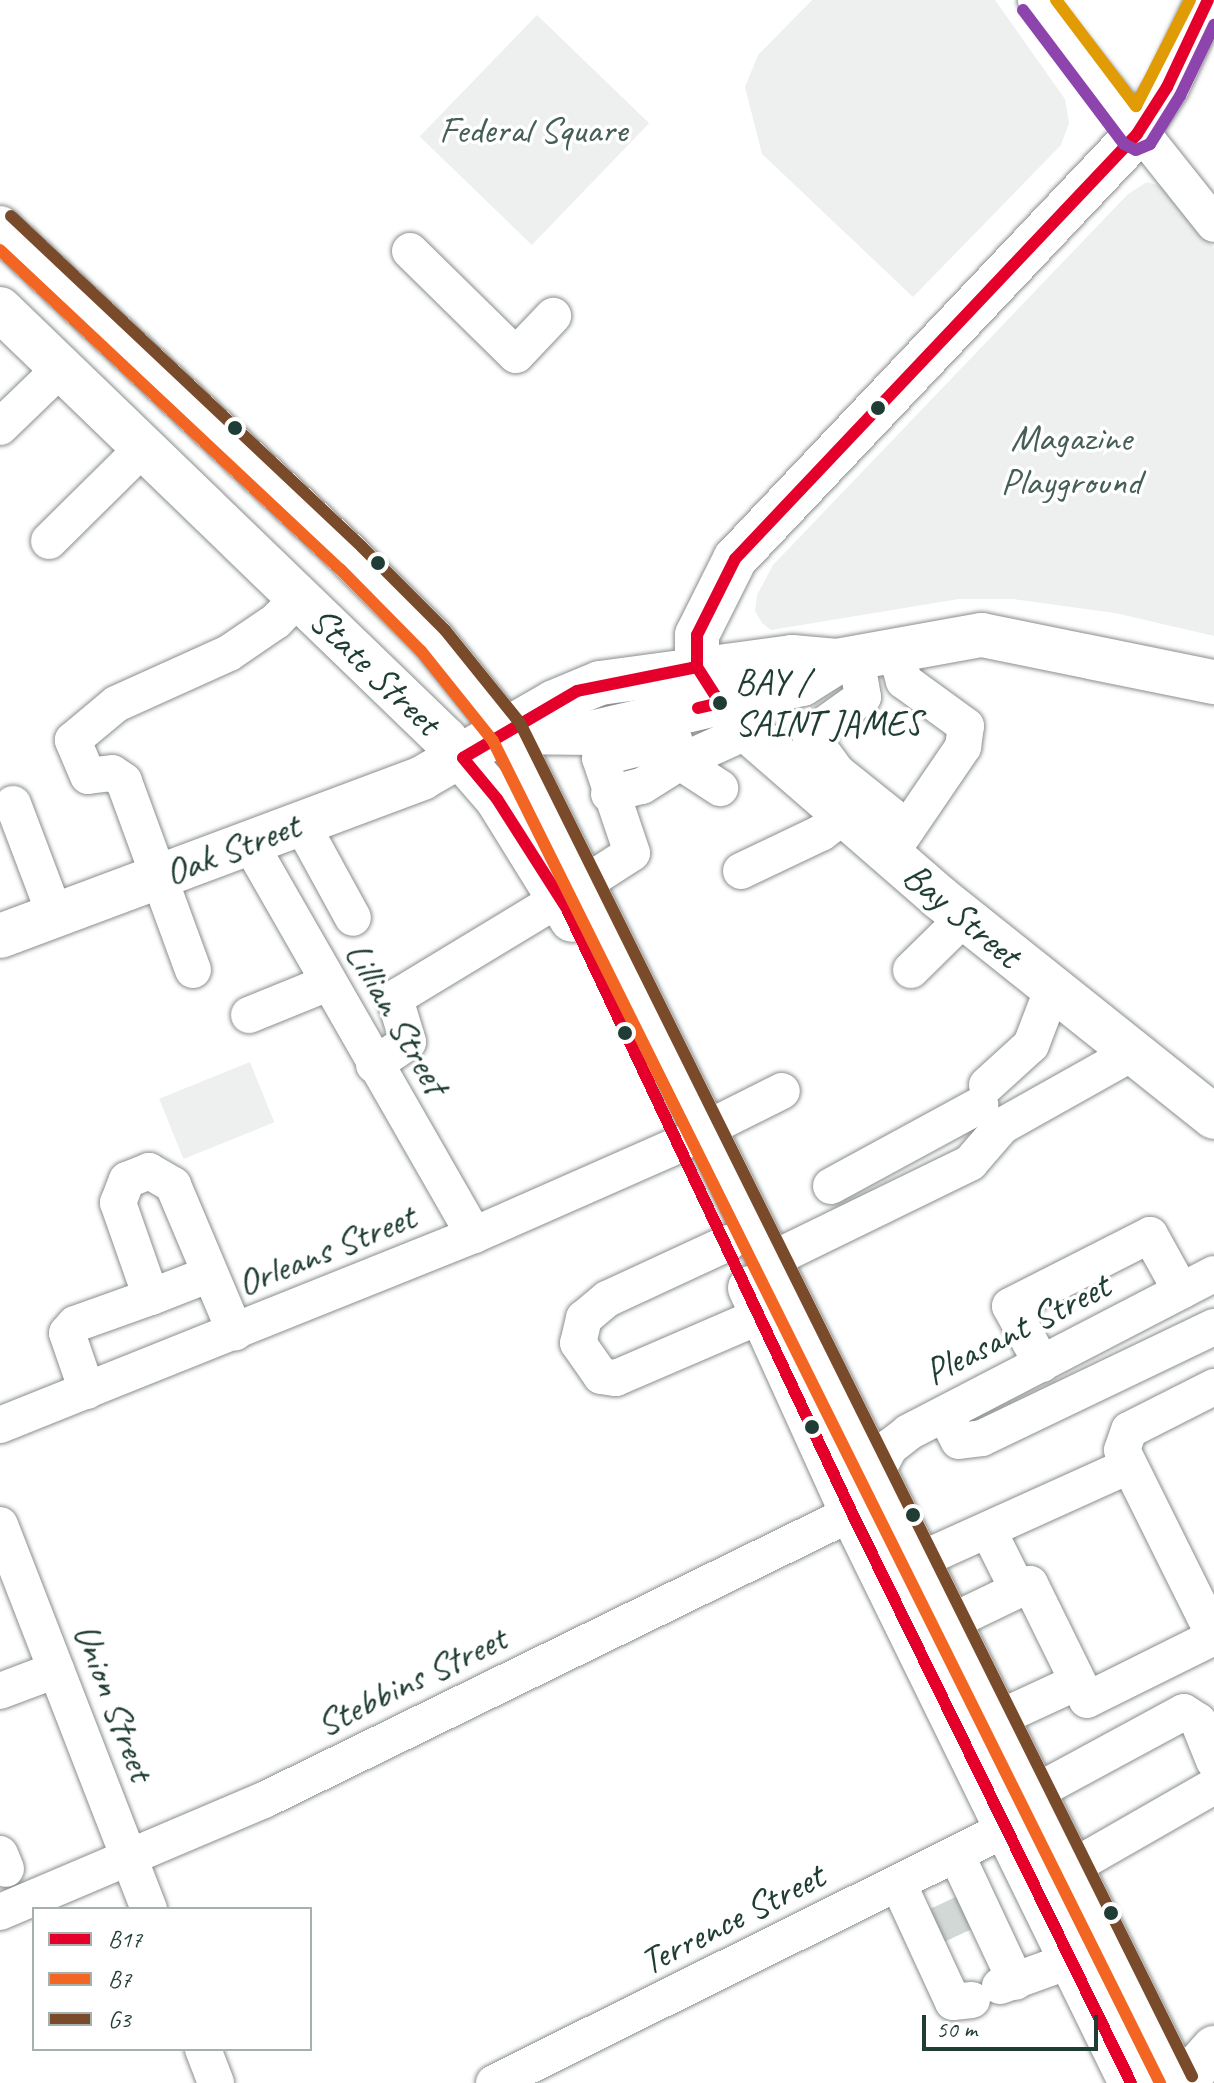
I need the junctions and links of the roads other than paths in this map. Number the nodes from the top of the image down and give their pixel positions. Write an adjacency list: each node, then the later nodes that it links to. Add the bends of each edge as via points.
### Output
1 (1036, 0): 3 (street)
2 (1208, 0): 3 (main road, via 1167,87)
3 (1137, 134): 4 (street); 17 (main road, via 761,527 735,559 707,609 697,635)
4 (1214, 224)
5 (0, 228): 9 (main road, State Street)
6 (410, 251): 8 (street, via 516,355)
7 (0, 309): 10 (main road, State Street)
8 (553, 316)
9 (146, 367): 11 (main road); 19 (main road, State Street, via 423,630)
10 (61, 368): 11 (main road, State Street); 12 (street)
11 (107, 413): 13 (main road, State Street)
12 (0, 427)
13 (143, 448): 14 (street); 15 (main road, State Street)
14 (49, 541)
15 (299, 597): 22 (main road, State Street); 30 (street, via 276,621 229,653 116,704 73,740 88,776 121,776)
16 (848, 663): 17 (main road, Oak Street, via 803,656); 18 (main road, via 982,635); 20 (main road); 20 (street); 20 (street, via 863,697); 27 (street, via 904,681 966,726 963,747)
17 (697, 667): 19 (main road, Oak Street, via 600,683 554,702); 20 (main road, Bay Street)
18 (1214, 682)
19 (507, 732): 21 (main road); 22 (main road, Oak Street); 31 (main road, State Street)
20 (765, 732): 21 (main road); 24 (main road, Bay Street)
21 (674, 738): 23 (street); 31 (street, via 631,772 632,853)
22 (463, 758): 26 (main road, Oak Street); 31 (main road, State Street)
23 (720, 788)
24 (836, 795): 27 (main road, Bay Street); 29 (street, via 821,833)
25 (13, 804): 32 (street)
26 (301, 823): 28 (main road, Oak Street); 33 (street)
27 (899, 841): 34 (main road, Bay Street)
28 (249, 842): 30 (main road, Oak Street); 38 (street, Lillian Street)
29 (741, 871)
30 (161, 876): 32 (main road, Oak Street); 36 (street)
31 (572, 891): 42 (street, via 400,995 396,1002 408,1042); 45 (main road, State Street)
32 (55, 915): 35 (main road, Oak Street)
33 (353, 918)
34 (964, 918): 37 (street); 39 (main road, Bay Street)
35 (0, 936)
36 (193, 970)
37 (911, 970)
38 (328, 983): 40 (street); 42 (street, Lillian Street)
39 (1052, 990): 41 (main road, Bay Street); 46 (street, via 1031,1045 977,1102)
40 (249, 1015)
41 (1132, 1053): 44 (main road, Bay Street); 49 (street, via 1002,1126 970,1163)
42 (374, 1065): 47 (street, Lillian Street)
43 (782, 1091): 45 (street, Orleans Street)
44 (1214, 1117)
45 (692, 1137): 47 (street, Orleans Street); 48 (main road, State Street); 49 (main road, State Street)
46 (831, 1186)
47 (474, 1235): 56 (street, Orleans Street)
48 (728, 1243): 54 (main road, State Street); 54 (street, via 607,1299 584,1318 578,1343 601,1376 616,1378)
49 (769, 1261): 65 (main road, State Street)
50 (210, 1274): 53 (street); 53 (street, via 173,1185 149,1171 127,1180 118,1203); 56 (street)
51 (1214, 1274): 52 (street, Pleasant Street)
52 (1181, 1291): 57 (street, Pleasant Street); 58 (street, via 1150,1235 1010,1306)
53 (151, 1297): 61 (street, via 75,1324 67,1333)
54 (762, 1315): 65 (main road, State Street)
55 (1214, 1327): 59 (street)
56 (235, 1332): 61 (street, Orleans Street)
57 (1086, 1341): 58 (street, Pleasant Street); 59 (street)
58 (1042, 1364): 62 (street, Pleasant Street)
59 (1104, 1376): 62 (street, via 970,1442 959,1441)
60 (1214, 1387): 64 (street, via 1129,1430 1122,1450)
61 (87, 1391): 63 (street, Orleans Street)
62 (945, 1414): 65 (street, Pleasant Street, via 890,1447)
63 (0, 1425)
64 (1128, 1466): 67 (street); 71 (street)
65 (860, 1486): 68 (main road, State Street); 79 (main road, State Street); 81 (street, Stebbins Street)
66 (0, 1525): 72 (street, Union Street)
67 (988, 1530): 68 (street); 69 (street)
68 (918, 1561): 70 (main road, State Street)
69 (1018, 1590): 70 (street); 73 (street, via 1030,1584)
70 (949, 1623): 75 (main road, State Street)
71 (1214, 1636): 73 (street, via 1087,1700)
72 (56, 1670): 74 (street); 81 (street, Union Street)
73 (1077, 1682): 75 (street)
74 (0, 1691)
75 (997, 1719): 78 (main road, State Street)
76 (1214, 1761): 78 (street, via 1198,1721 1184,1712)
77 (1214, 1786): 82 (street)
78 (1034, 1793): 82 (main road, State Street)
79 (1008, 1828): 80 (street, Terrence Street); 82 (main road, State Street)
80 (956, 1854): 83 (street, Terrence Street); 86 (street)
81 (130, 1860): 84 (street, Union Street); 85 (street, Stebbins Street)
82 (1050, 1870): 86 (street); 87 (main road, State Street); 94 (main road, State Street)
83 (898, 1883): 86 (street); 92 (street, Terrence Street)
84 (148, 1907)
85 (0, 1912)
86 (951, 1918): 88 (street); 88 (street, via 953,2002)
87 (1072, 1960): 88 (street); 93 (main road, State Street)
88 (996, 1989)
89 (1214, 2048): 94 (main road)
90 (204, 2051): 91 (street)
91 (216, 2083)
92 (494, 2083)
93 (1131, 2083)
94 (1180, 2083)

